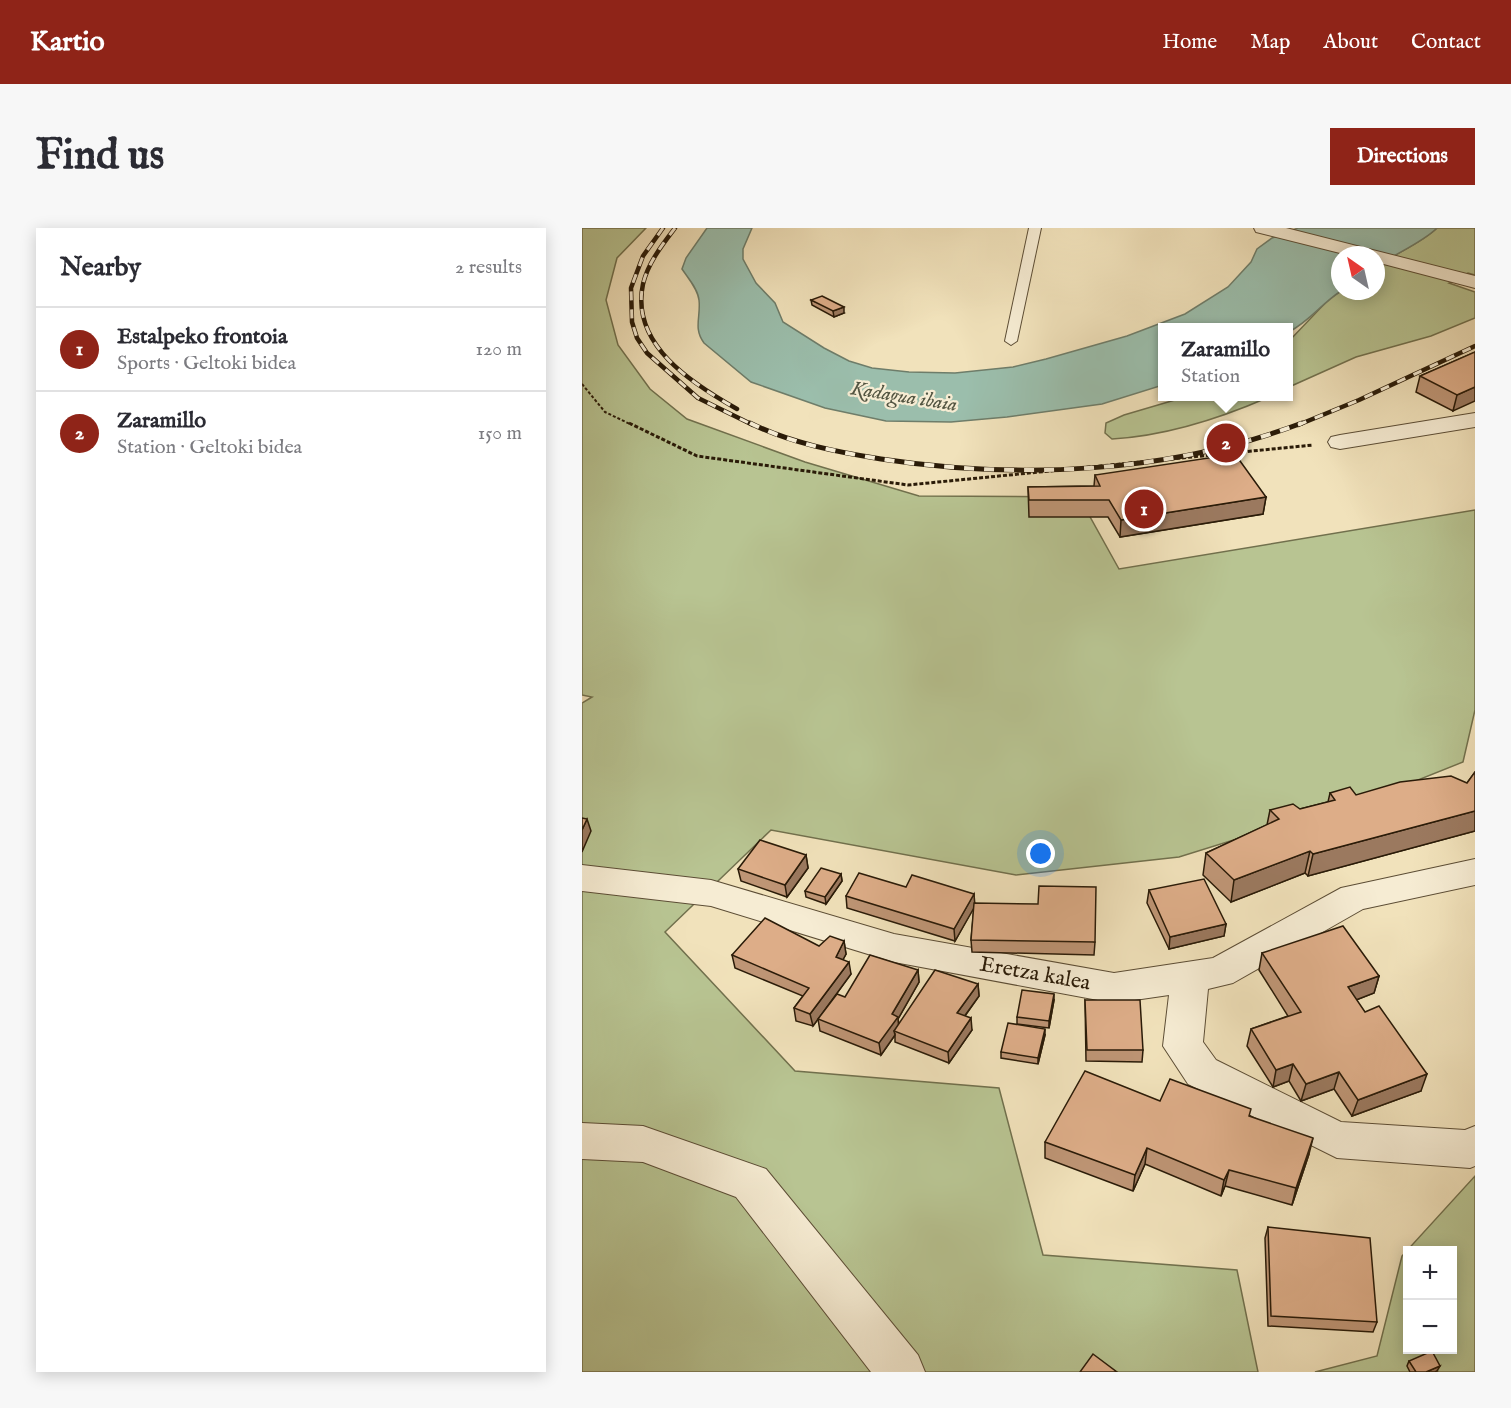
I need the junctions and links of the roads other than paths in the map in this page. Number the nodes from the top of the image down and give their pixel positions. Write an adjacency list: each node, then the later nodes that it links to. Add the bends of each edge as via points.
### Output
1 (1035, 228): 6 (lane)
2 (1266, 229): 3 (street)
3 (1335, 246)
4 (1385, 258): 5 (street)
5 (1475, 282)
6 (1011, 341)
7 (1475, 420): 8 (street)
8 (1340, 442)
9 (1475, 872): 11 (street, Eretza kalea, via 1354,898 1220,972)
10 (582, 878): 11 (street, Eretza kalea, via 711,893 894,948 1113,988)
11 (1190, 976): 13 (street, via 1183,1046 1203,1072 1337,1140 1470,1149)
12 (582, 1141): 14 (street, via 643,1144 751,1183)
13 (1475, 1144)
14 (901, 1372)

